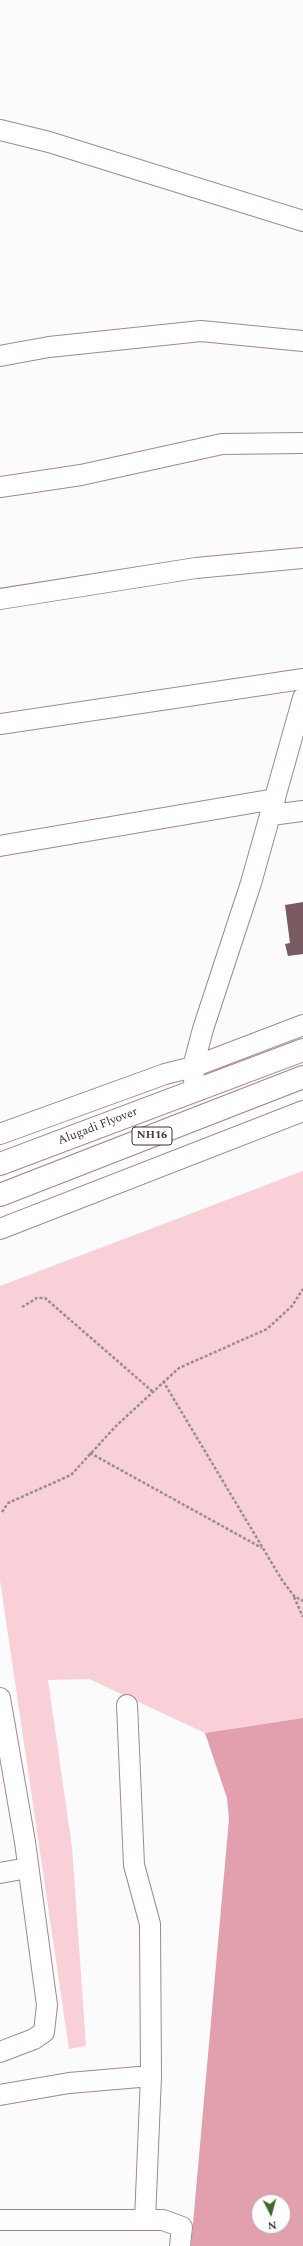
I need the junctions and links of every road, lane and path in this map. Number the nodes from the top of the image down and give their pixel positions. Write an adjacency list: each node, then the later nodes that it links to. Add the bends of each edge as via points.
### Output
1 (0, 130): 2 (street, via 49,142)
2 (303, 221)
3 (303, 341): 4 (street, via 201,331 49,347)
4 (0, 356)
5 (303, 443): 6 (street, via 222,444 81,475)
6 (0, 487)
7 (303, 558): 8 (street, via 196,568)
8 (0, 599)
9 (303, 679): 11 (street)
10 (303, 698): 12 (street)
11 (0, 724)
12 (273, 807): 13 (street); 14 (street); 17 (street)
13 (303, 811)
14 (0, 846)
15 (303, 1025): 17 (street)
16 (303, 1050): 19 (highway, NH16)
17 (193, 1067): 19 (street); 21 (street, via 166,1074)
18 (303, 1077): 23 (highway, NH16)
19 (195, 1090): 22 (highway, Alugadi Flyover / NH16)
20 (303, 1111): 24 (street)
21 (0, 1134)
22 (0, 1164)
23 (0, 1195)
24 (0, 1228)
25 (303, 1289): 27 (path, via 292,1306 267,1329 179,1368)
26 (22, 1307): 28 (path, via 37,1298 45,1298)
27 (163, 1381): 28 (path); 31 (path)
28 (152, 1391): 29 (path)
29 (90, 1453): 30 (path, via 71,1475 8,1503); 31 (path)
30 (2, 1512)
31 (262, 1548): 32 (path)
32 (294, 1596): 33 (path); 34 (path)
33 (303, 1601)
34 (303, 1617)
35 (0, 1698): 37 (street)
36 (127, 1705): 40 (street, via 134,1865 150,1924)
37 (28, 1868): 38 (street); 39 (street, via 47,2004 44,2032 34,2039)
38 (0, 1873)
39 (0, 2052)
40 (151, 2076): 41 (street, via 69,2082); 43 (street)
41 (0, 2095)
42 (0, 2220): 43 (street)
43 (145, 2220): 44 (street, via 163,2220 182,2227)
44 (180, 2246)

